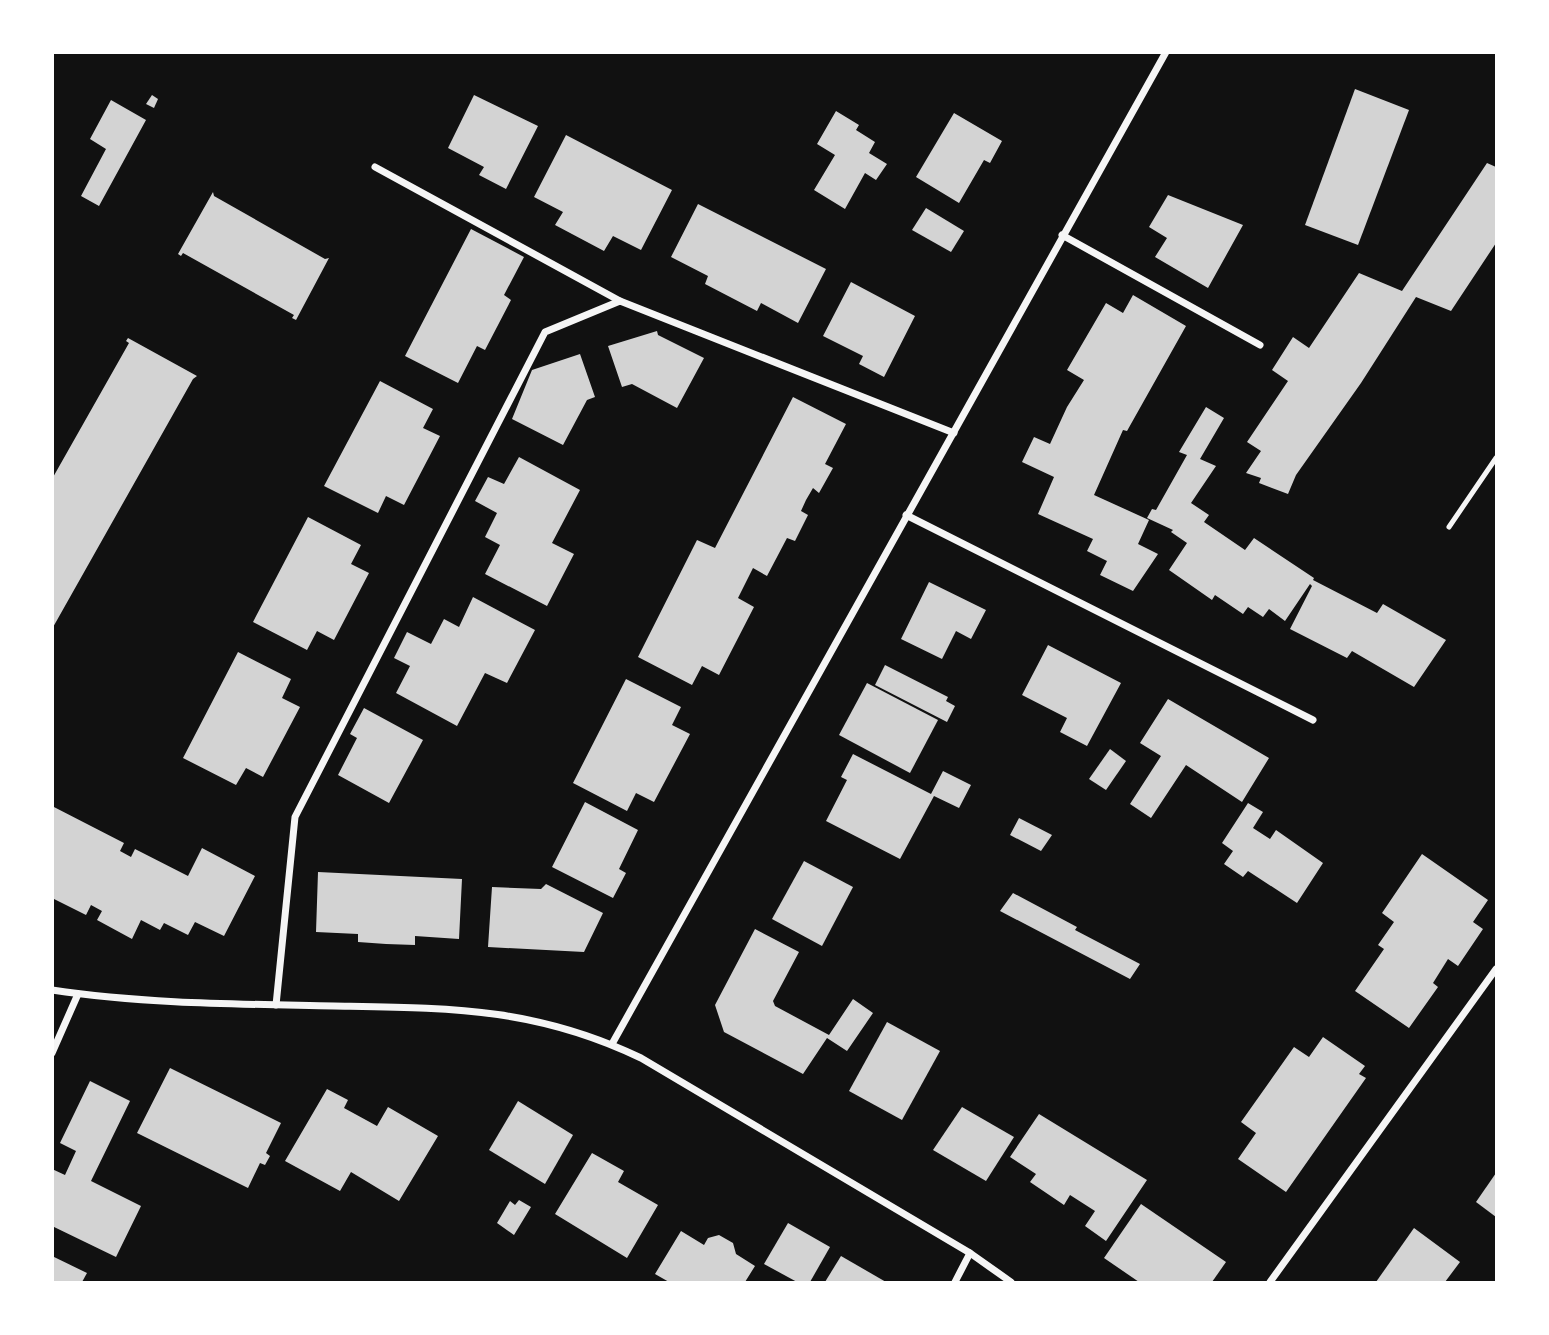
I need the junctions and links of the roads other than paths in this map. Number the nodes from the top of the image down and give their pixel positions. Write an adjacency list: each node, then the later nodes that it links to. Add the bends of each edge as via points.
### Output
1 (1167, 52): 3 (street)
2 (375, 167): 4 (street)
3 (1062, 234): 5 (street); 6 (street)
4 (620, 301): 6 (street); 14 (street, via 545,332 295,817)
5 (1260, 345)
6 (954, 433): 8 (street)
7 (1496, 458): 9 (lane)
8 (906, 515): 10 (street); 15 (street)
9 (1449, 527)
10 (1313, 719)
11 (1496, 969): 20 (street)
12 (52, 990): 13 (street)
13 (78, 994): 14 (street); 16 (street)
14 (276, 1005): 15 (street, via 461,1009 531,1018)
15 (612, 1044): 17 (street)
16 (52, 1053)
17 (970, 1253): 18 (street); 19 (street)
18 (955, 1283)
19 (1011, 1283)
20 (1270, 1283)

